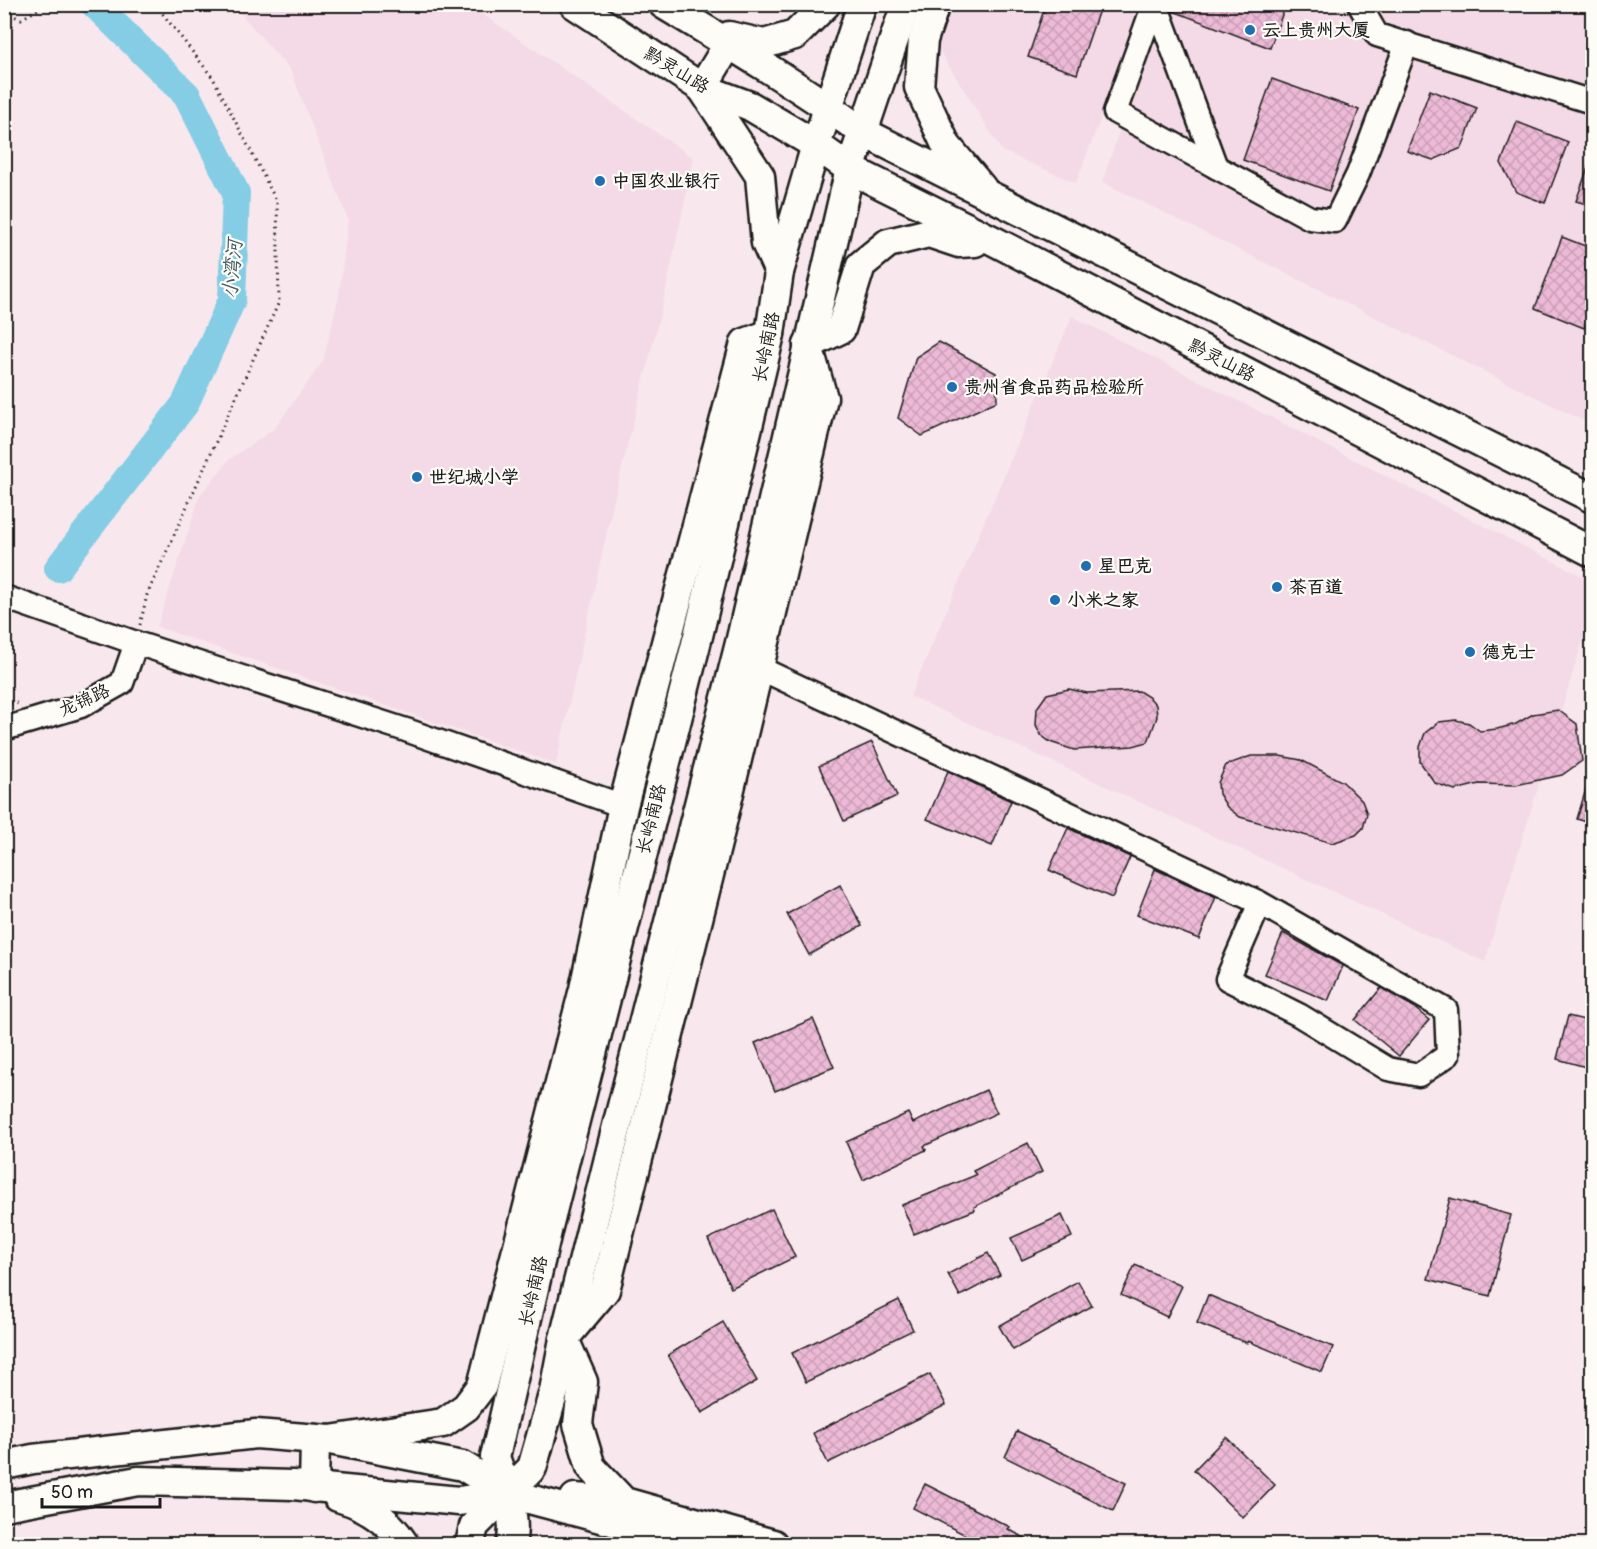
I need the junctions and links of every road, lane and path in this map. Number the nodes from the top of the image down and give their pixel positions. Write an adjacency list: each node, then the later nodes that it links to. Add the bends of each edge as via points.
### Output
1 (48, 4): 11 (path, via 21,19)
2 (155, 4): 31 (path, via 213,78 277,202 279,302 147,595)
3 (574, 4): 15 (main road, 黔灵山路)
4 (663, 4): 12 (main road)
5 (935, 4): 13 (main road)
6 (1155, 4): 20 (street); 20 (street, via 1115,112)
7 (1359, 4): 14 (street, via 1377,35)
8 (823, 8): 12 (main road, via 795,35 764,44)
9 (861, 8): 10 (main road); 17 (main road)
10 (904, 11): 13 (main road); 18 (main road)
11 (4, 12)
12 (719, 38): 15 (main road); 17 (main road)
13 (923, 40): 22 (main road, via 920,87 946,145)
14 (1407, 43): 16 (street); 20 (street, via 1358,174 1335,220 1310,218)
15 (702, 88): 19 (main road, 黔灵山路, via 750,106); 24 (main road, via 760,176 766,243)
16 (1593, 102)
17 (829, 108): 18 (main road); 19 (main road, 长岭南路)
18 (863, 132): 21 (main road); 22 (main road)
19 (816, 145): 21 (main road, 黔灵山路); 24 (main road, 长岭南路)
20 (1216, 167)
21 (850, 170): 23 (main road, 黔灵山路); 25 (main road)
22 (997, 201): 23 (main road); 28 (main road)
23 (994, 241): 27 (main road, via 959,243 929,232 888,243 861,265 841,329); 29 (main road, 黔灵山路)
24 (779, 272): 25 (main road); 26 (main road, 长岭南路)
25 (824, 283): 27 (main road)
26 (770, 334): 36 (main road, via 745,343); 38 (main road, 长岭南路)
27 (808, 345): 32 (main road, via 823,398); 40 (main road, via 740,643)
28 (1593, 498)
29 (1593, 552)
30 (4, 597): 31 (street)
31 (136, 643): 35 (street, 龙锦路, via 122,683 81,706); 36 (street, via 406,729)
32 (757, 666): 37 (street); 40 (main road, via 719,835 605,1290)
33 (27, 702): 34 (path)
34 (4, 704)
35 (4, 729)
36 (623, 806): 39 (main road, via 584,989)
37 (1260, 903): 37 (street, via 1446,1010 1448,1055 1419,1075 1388,1069 1299,1015 1227,979)
38 (531, 1302): 39 (main road, via 508,1330); 41 (main road, 长岭南路)
39 (496, 1335): 41 (main road); 43 (main road, via 482,1386 466,1407 443,1423)
40 (564, 1339): 42 (main road); 47 (main road, via 583,1382 578,1424 591,1467)
41 (513, 1378): 42 (main road); 46 (main road, 长岭南路, via 495,1458)
42 (554, 1391): 46 (main road, via 532,1468)
43 (322, 1439): 44 (main road, via 256,1434); 45 (main road); 46 (main road, via 463,1466)
44 (4, 1465)
45 (303, 1487): 46 (main road, via 459,1501); 48 (main road, via 138,1481); 49 (main road, via 357,1502 393,1527)
46 (507, 1493): 47 (main road); 50 (main road, via 474,1526); 51 (main road, 长岭南路); 52 (main road)
47 (624, 1502): 53 (main road)
48 (4, 1506)
49 (404, 1545)
50 (470, 1545)
51 (511, 1545)
52 (698, 1545)
53 (773, 1545)

